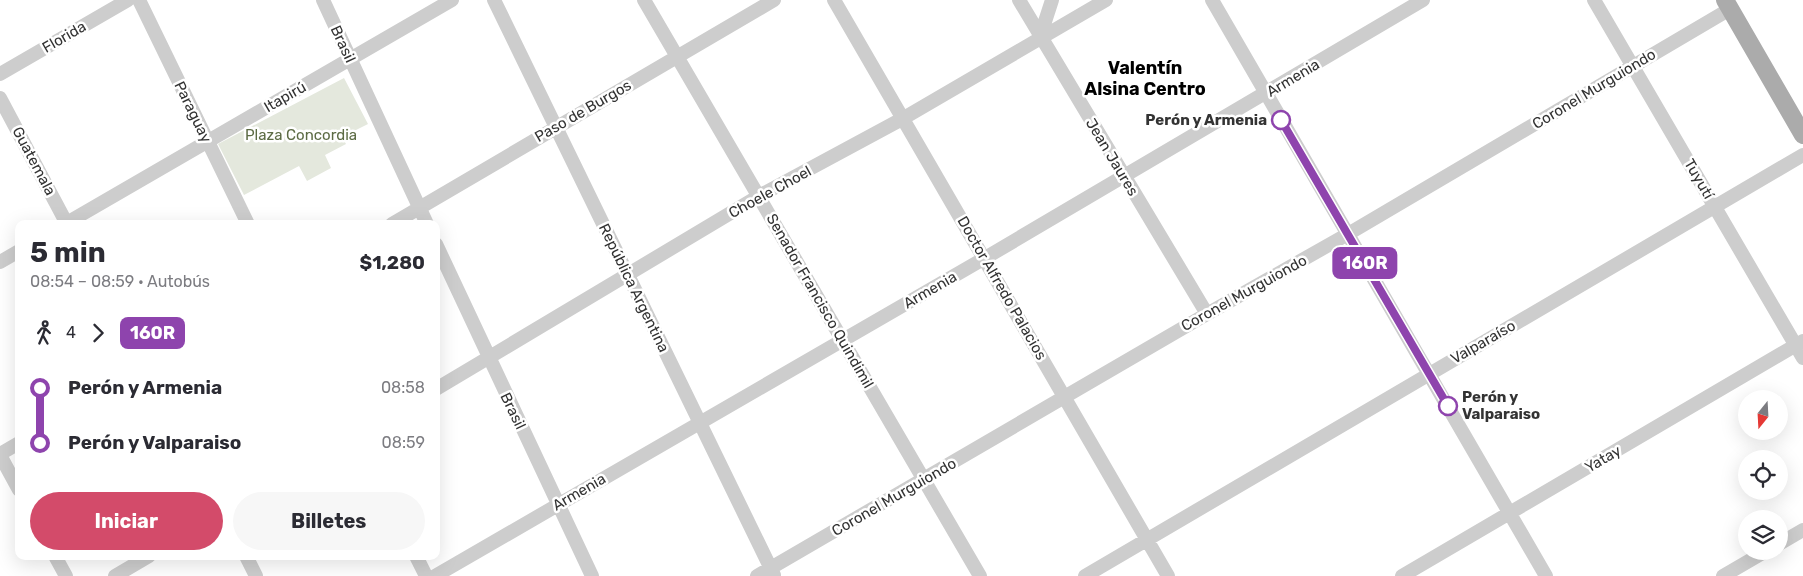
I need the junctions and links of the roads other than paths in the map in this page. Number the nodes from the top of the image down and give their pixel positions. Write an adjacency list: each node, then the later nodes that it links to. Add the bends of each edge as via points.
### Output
1 (128, 0): 21 (street, Florida)
2 (139, 0): 27 (street, Paraguay)
3 (323, 0): 19 (street, Brasil)
4 (452, 0): 19 (street, Itapirú)
5 (494, 0): 25 (street, República Argentina)
6 (644, 0): 18 (street, Senador Francisco Quindimil)
7 (774, 0): 18 (street, Paso de Burgos)
8 (834, 0): 24 (street, Doctor Alfredo Palacios)
9 (1020, 0): 17 (street, Jean Jaures)
10 (1052, 0): 17 (street)
11 (1106, 0): 17 (street, Choele Choel)
12 (1212, 0): 22 (street)
13 (1423, 0): 15 (street, Armenia)
14 (1594, 0): 20 (street, Tuyutí)
15 (1408, 4): 22 (street, Armenia)
16 (1728, 4): 20 (street, Coronel Murguiondo); 26 (main road)
17 (1040, 37): 24 (street, Choele Choel); 29 (street, Jean Jaures)
18 (678, 57): 25 (street, Paso de Burgos); 30 (street, Senador Francisco Quindimil)
19 (350, 59): 27 (street, Itapirú); 32 (street, Brasil)
20 (1633, 66): 31 (street, Tuyutí); 38 (street, Coronel Murguiondo)
21 (0, 74)
22 (1265, 94): 29 (street, Armenia); 38 (street)
23 (0, 98): 33 (street, Guatemala)
24 (902, 119): 30 (street, Choele Choel); 41 (street, Doctor Alfredo Palacios)
25 (554, 128): 32 (street, Paso de Burgos); 43 (street, República Argentina)
26 (1803, 135)
27 (207, 142): 34 (street, Itapirú); 35 (street, Paraguay)
28 (1803, 156): 31 (street, Valparaíso)
29 (1123, 176): 41 (street, Armenia); 44 (street, Jean Jaures)
30 (759, 196): 43 (street, Choele Choel); 45 (street, Senador Francisco Quindimil)
31 (1715, 207): 46 (street, Tuyutí); 49 (street, Valparaíso)
32 (420, 208): 36 (street, Paso de Burgos); 37 (street, Brasil)
33 (64, 220)
34 (71, 220)
35 (246, 220)
36 (399, 220)
37 (425, 220)
38 (1348, 234): 44 (street, Coronel Murguiondo); 49 (street)
39 (15, 253): 42 (street)
40 (440, 253): 47 (street, Brasil)
41 (985, 258): 45 (street, Armenia); 51 (street, Doctor Alfredo Palacios)
42 (0, 262)
43 (628, 274): 47 (street, Choele Choel); 52 (street, República Argentina)
44 (1207, 314): 51 (street, Coronel Murguiondo)
45 (843, 339): 52 (street, Armenia); 55 (street, Senador Francisco Quindimil)
46 (1799, 344): 48 (street, Tuyutí); 58 (street, Yatay)
47 (488, 358): 50 (street, Choele Choel); 57 (street, Brasil)
48 (1803, 358)
49 (1429, 374): 58 (street); 61 (street, Valparaíso)
50 (440, 387)
51 (1064, 396): 55 (street, Coronel Murguiondo); 61 (street, Doctor Alfredo Palacios)
52 (700, 422): 57 (street, Armenia); 67 (street, República Argentina)
53 (15, 446): 54 (street)
54 (0, 455): 56 (street)
55 (924, 480): 67 (street, Coronel Murguiondo); 75 (street, Senador Francisco Quindimil)
56 (15, 483)
57 (558, 504): 72 (street, Armenia); 73 (street, Brasil)
58 (1510, 513): 78 (street, Yatay); 79 (street)
59 (1803, 530): 60 (street)
60 (1788, 539)
61 (1148, 541): 76 (street, Valparaíso); 77 (street, Doctor Alfredo Palacios)
62 (57, 560): 68 (street)
63 (142, 560): 69 (street)
64 (248, 560): 70 (street)
65 (418, 560): 71 (street)
66 (1751, 560): 80 (street)
67 (772, 572): 74 (street, Coronel Murguiondo)
68 (66, 576)
69 (114, 576)
70 (256, 576)
71 (426, 576)
72 (435, 576)
73 (592, 576)
74 (757, 576)
75 (980, 576)
76 (1086, 576)
77 (1168, 576)
78 (1402, 576)
79 (1546, 576)
80 (1724, 576)

